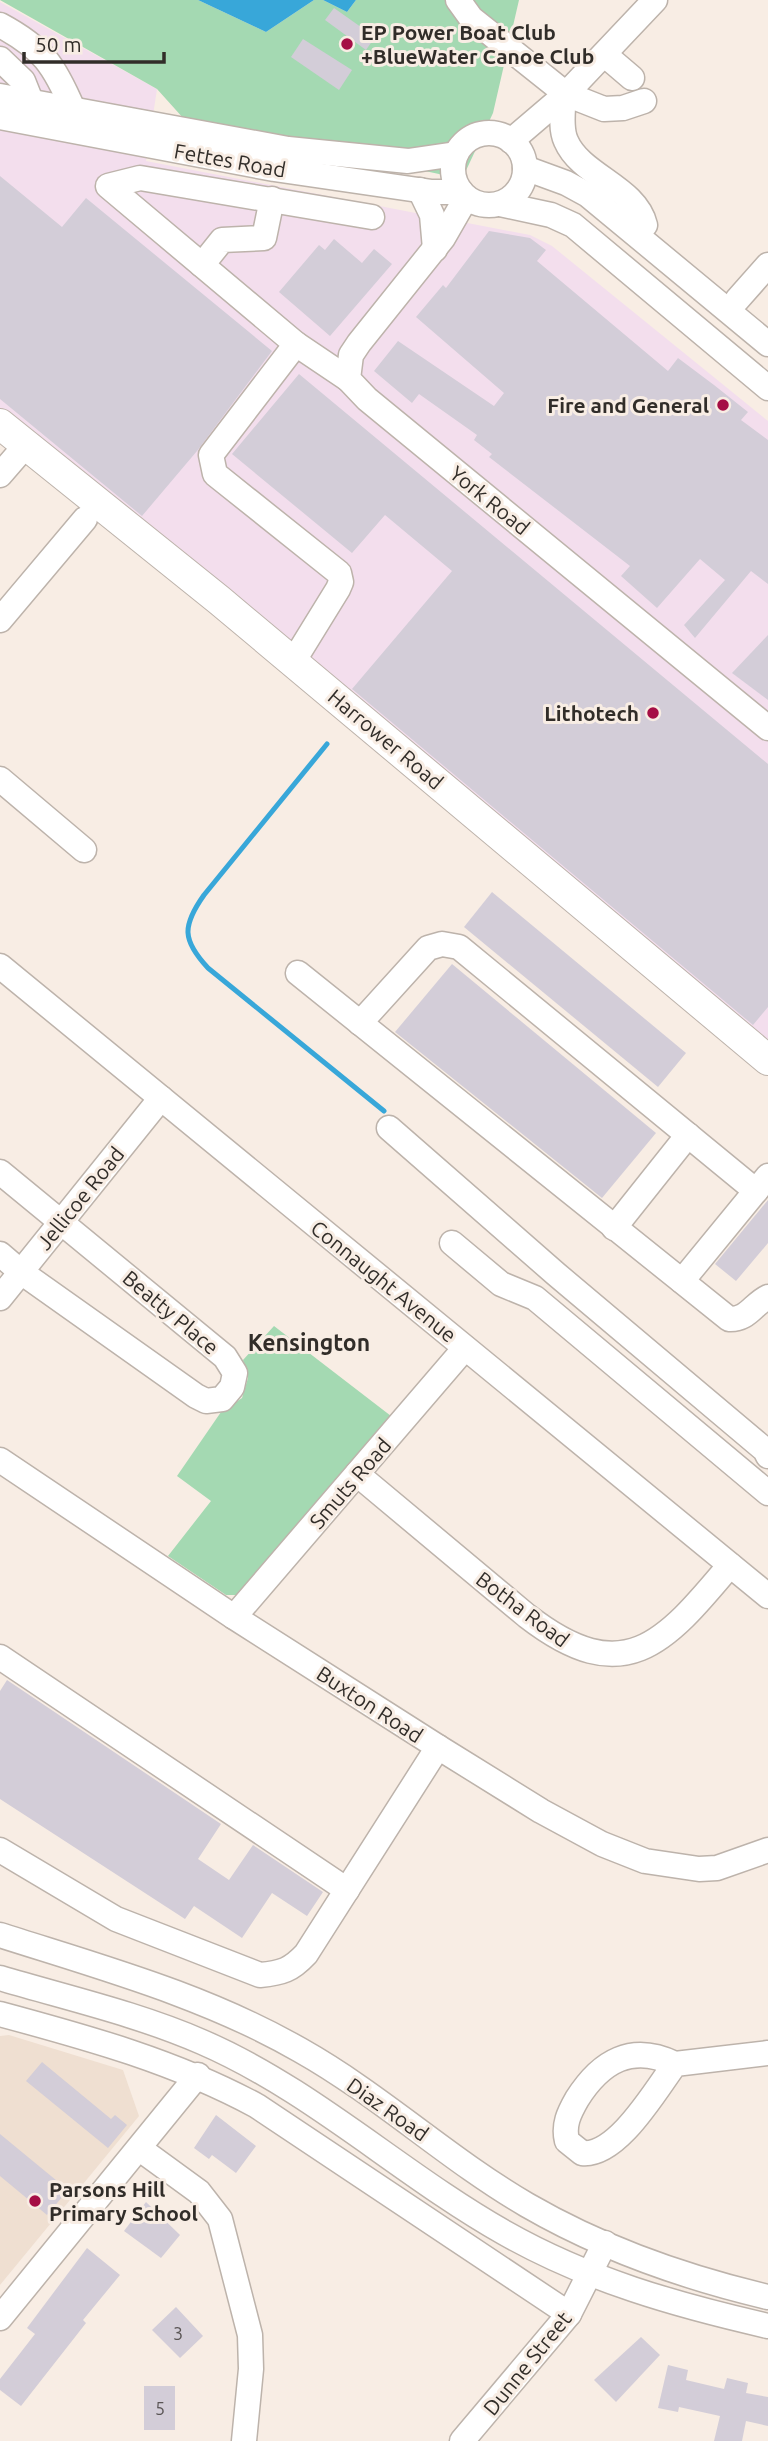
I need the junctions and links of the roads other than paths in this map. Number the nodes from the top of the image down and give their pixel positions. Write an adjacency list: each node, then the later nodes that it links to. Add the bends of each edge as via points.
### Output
1 (458, 0): 7 (street, via 471,18)
2 (655, 0): 4 (street)
3 (0, 25): 11 (street, via 42,52)
4 (605, 55): 6 (street); 7 (street)
5 (0, 59): 9 (street, via 23,81)
6 (632, 78)
7 (565, 95): 10 (street, via 604,109); 14 (street); 19 (street, via 566,140 584,163 635,206)
8 (0, 96): 9 (street, Fettes Road)
9 (31, 102): 11 (street, Fettes Road)
10 (644, 102)
11 (73, 109): 13 (street, Fettes Road, via 288,149 408,161)
12 (0, 117): 15 (street, Fettes Road, via 274,169)
13 (456, 154): 14 (street, via 480,134 501,136); 17 (street, via 454,180)
14 (519, 155): 17 (street, via 523,179); 19 (street, via 571,171); 26 (street, via 588,195)
15 (420, 190): 17 (street, Fettes Road); 20 (street)
16 (272, 199): 18 (street); 21 (street, via 264,237 222,240); 21 (street, York Road, via 140,178 108,186)
17 (486, 199): 20 (street); 27 (street, via 551,202 587,219); 29 (street, Fettes Road, via 573,225)
18 (372, 217)
19 (645, 225): 23 (street)
20 (439, 243): 28 (street, via 359,343 351,355)
21 (202, 265): 25 (street, York Road)
22 (768, 265): 23 (street)
23 (737, 300): 24 (street)
24 (768, 325)
25 (296, 344): 28 (street, York Road); 34 (street, via 211,455 215,474 339,573 338,589)
26 (768, 344)
27 (768, 368)
28 (348, 379): 35 (street, York Road)
29 (768, 388)
30 (0, 424): 31 (main road, Harrower Road)
31 (9, 457): 32 (main road, Harrower Road); 34 (main road, Harrower Road)
32 (85, 519): 33 (street); 42 (main road, Harrower Road, via 167,577 419,783 635,963)
33 (0, 620)
34 (293, 662): 41 (main road, Harrower Road)
35 (768, 728)
36 (0, 779): 37 (street)
37 (84, 850)
38 (0, 966): 43 (street, Connaught Avenue)
39 (299, 973): 40 (street)
40 (360, 1023): 45 (street, via 428,948 442,944 459,947); 49 (street)
41 (768, 1060)
42 (768, 1082)
43 (161, 1098): 48 (street, Jellicoe Road); 58 (street, Connaught Avenue)
44 (389, 1128): 53 (street)
45 (688, 1135): 47 (street); 49 (street)
46 (0, 1171): 48 (street, Beatty Place)
47 (762, 1183): 54 (street)
48 (61, 1220): 52 (street, Jellicoe Road); 52 (street, Beatty Place, via 225,1357 235,1373 229,1393 214,1401 196,1396)
49 (614, 1228): 54 (street)
50 (452, 1242): 57 (street, via 502,1284)
51 (0, 1254): 52 (street, Beatty Place)
52 (21, 1272): 56 (street, Jellicoe Road)
53 (556, 1274): 57 (street); 59 (street)
54 (682, 1281): 55 (street, via 729,1319 738,1319)
55 (768, 1297)
56 (0, 1298)
57 (535, 1298): 62 (street)
58 (466, 1348): 61 (street, Smuts Road); 63 (street, Connaught Avenue)
59 (768, 1456)
60 (0, 1460): 65 (street, Buxton Road)
61 (357, 1474): 63 (street, Botha Road, via 527,1616 553,1636 587,1651 624,1654 661,1639); 65 (street, Smuts Road)
62 (764, 1483)
63 (730, 1565): 64 (street, Connaught Avenue)
64 (768, 1596)
65 (234, 1618): 67 (street, Buxton Road)
66 (0, 1657): 70 (street)
67 (438, 1747): 69 (street, Buxton Road, via 541,1811 645,1861 678,1868 718,1868); 70 (street)
68 (0, 1850): 70 (street, via 116,1919 260,1975 292,1970)
69 (768, 1850)
70 (347, 1890)
71 (0, 1936): 78 (street, Diaz Road, via 168,1988 242,2020 335,2071 527,2205)
72 (0, 1978): 79 (street, Diaz Road, via 163,2027 220,2051 504,2232)
73 (0, 2014): 76 (street)
74 (768, 2053): 75 (street)
75 (675, 2064): 75 (street, via 645,2056 616,2059 604,2066 569,2112 567,2141 582,2153 601,2152 627,2128)
76 (198, 2075): 77 (street); 81 (street, via 257,2106)
77 (140, 2149): 82 (street); 84 (street, via 199,2192 220,2219 250,2334)
78 (605, 2244): 79 (street, Dunne Street); 80 (street, Diaz Road, via 659,2268)
79 (589, 2276): 81 (street, Dunne Street); 83 (street, Diaz Road, via 669,2302)
80 (768, 2297)
81 (569, 2314): 85 (street, Dunne Street)
82 (0, 2318)
83 (768, 2326)
84 (244, 2441)
85 (462, 2441)

